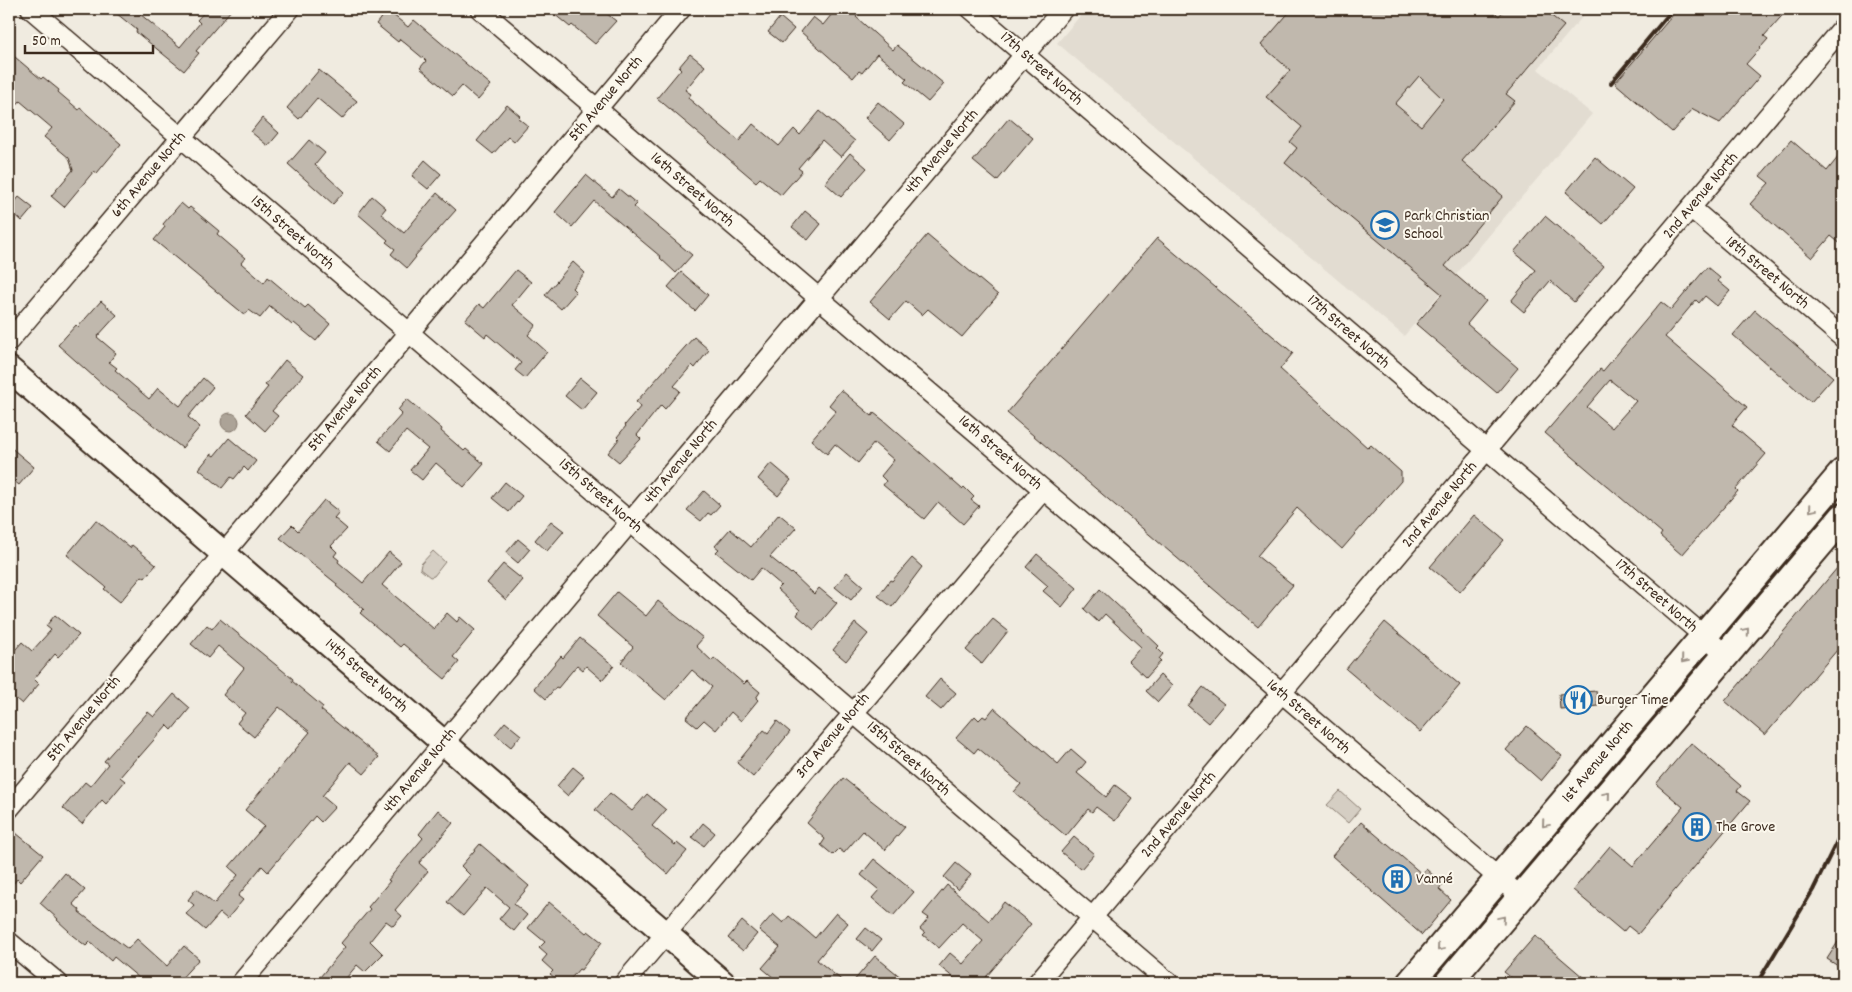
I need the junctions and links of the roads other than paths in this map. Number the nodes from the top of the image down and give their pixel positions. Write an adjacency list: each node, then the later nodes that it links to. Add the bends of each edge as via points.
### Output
1 (31, 9): 10 (street, 15th Street North)
2 (290, 9): 10 (street, 6th Avenue North)
3 (480, 9): 9 (street, 16th Street North)
4 (681, 9): 9 (street, 5th Avenue North)
5 (971, 9): 8 (street, 17th Street North)
6 (1063, 9): 8 (street, 4th Avenue North)
7 (1843, 27): 11 (street, 2nd Avenue North)
8 (1024, 55): 12 (street, 4th Avenue North); 17 (street, 17th Street North)
9 (597, 109): 12 (street, 16th Street North); 13 (street, 5th Avenue North)
10 (181, 137): 13 (street, 15th Street North); 15 (street, 6th Avenue North)
11 (1691, 208): 14 (street, 18th Street North); 17 (street, 2nd Avenue North)
12 (819, 298): 19 (street, 16th Street North); 21 (street, 4th Avenue North)
13 (409, 332): 21 (street, 15th Street North); 22 (street, 5th Avenue North)
14 (1843, 338)
15 (9, 341)
16 (9, 370): 22 (street, 14th Street North)
17 (1486, 451): 23 (street, 17th Street North); 25 (street, 2nd Avenue North)
18 (1843, 472): 23 (main road, 1st Avenue North, one-way to 23)
19 (1043, 490): 25 (street, 16th Street North); 26 (street, 3rd Avenue North)
20 (1843, 517): 24 (main road, 1st Avenue North, one-way to 20)
21 (630, 522): 26 (street, 15th Street North); 27 (street, 4th Avenue North)
22 (223, 554): 27 (street, 14th Street North); 28 (street, 5th Avenue North)
23 (1704, 636): 24 (street, 17th Street North); 29 (main road, 1st Avenue North, one-way to 29)
24 (1726, 655): 30 (main road, 1st Avenue North, one-way to 24)
25 (1281, 694): 29 (street, 16th Street North); 31 (street, 2nd Avenue North)
26 (853, 713): 31 (street, 15th Street North); 32 (street, 3rd Avenue North)
27 (444, 743): 32 (street, 14th Street North); 35 (street, 4th Avenue North)
28 (9, 809)
29 (1498, 880): 30 (street, 16th Street North); 40 (main road, 1st Avenue North, one-way to 40)
30 (1521, 898): 41 (main road, 1st Avenue North, one-way to 30)
31 (1092, 918): 38 (street, 2nd Avenue North); 39 (street, 15th Street North)
32 (665, 934): 36 (street, 3rd Avenue North); 37 (street, 14th Street North)
33 (9, 942): 34 (street)
34 (58, 983)
35 (241, 983)
36 (624, 983)
37 (723, 983)
38 (1037, 983)
39 (1169, 983)
40 (1410, 983)
41 (1448, 983)

